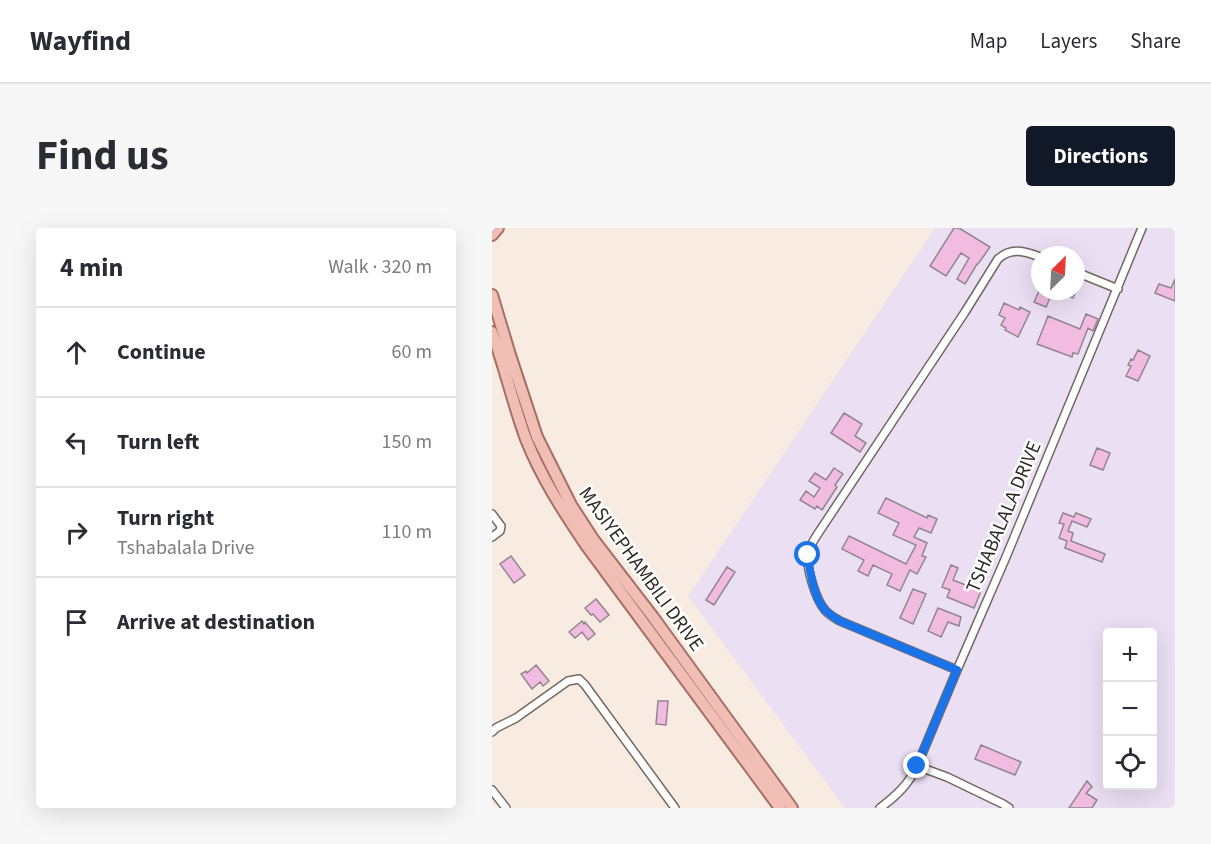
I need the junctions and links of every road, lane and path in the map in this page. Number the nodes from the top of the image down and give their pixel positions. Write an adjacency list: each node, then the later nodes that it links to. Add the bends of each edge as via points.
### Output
1 (498, 228): 3 (main road)
2 (1142, 228): 6 (street, TSHABALALA DRIVE)
3 (492, 235)
4 (1031, 254): 11 (street, via 1013,251 998,259 817,534 808,555 813,582 825,610 840,621)
5 (1085, 276): 6 (street)
6 (1118, 289): 11 (street, TSHABALALA DRIVE)
7 (492, 295): 18 (main road, MASIYEPHAMBILI DRIVE, via 537,437 571,505)
8 (492, 332): 17 (main road, MASIYEPHAMBILI DRIVE, via 527,441 563,510)
9 (492, 514): 10 (street, via 501,529)
10 (492, 537)
11 (957, 670): 13 (street, TSHABALALA DRIVE)
12 (492, 732): 16 (street, via 568,681 579,679)
13 (917, 766): 19 (street, TSHABALALA DRIVE, via 903,789); 20 (street)
14 (492, 790): 15 (street)
15 (506, 808)
16 (675, 808)
17 (780, 808)
18 (792, 808)
19 (880, 808)
20 (1009, 808)

